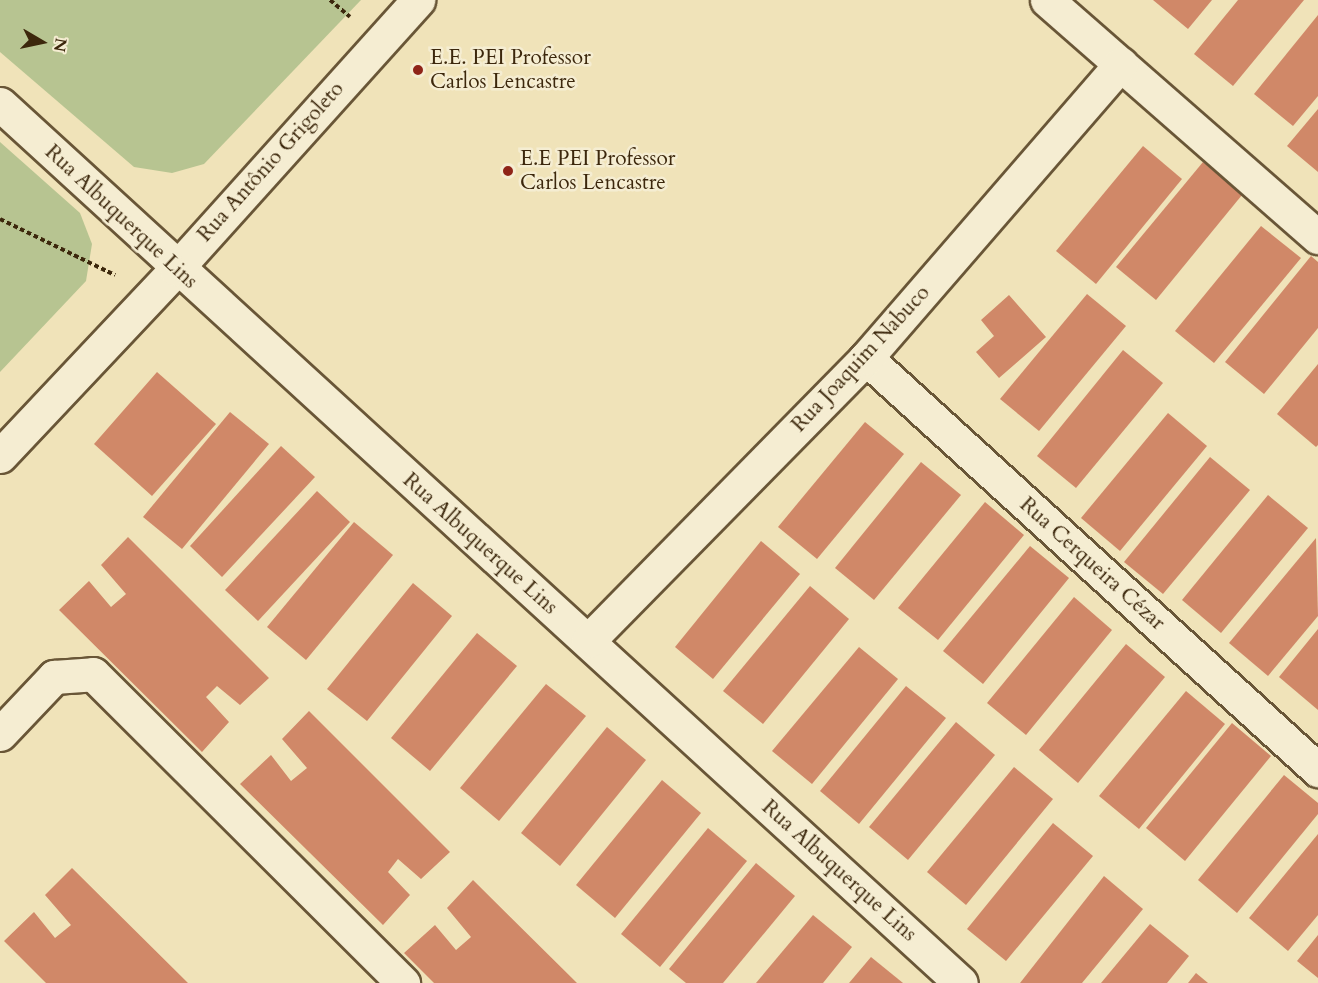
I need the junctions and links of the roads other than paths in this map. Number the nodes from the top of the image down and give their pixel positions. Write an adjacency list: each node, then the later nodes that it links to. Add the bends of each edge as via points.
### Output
1 (418, 0): 6 (street, Rua Antônio Grigoleto)
2 (1047, 0): 3 (street)
3 (1121, 64): 5 (street); 7 (street, Rua Joaquim Nabuco)
4 (0, 104): 6 (street, Rua Albuquerque Lins)
5 (1318, 237)
6 (176, 269): 8 (street, Rua Antônio Grigoleto); 9 (street, Rua Albuquerque Lins)
7 (866, 358): 9 (street, Rua Joaquim Nabuco); 11 (street, Rua Cerqueira Cézar)
8 (0, 456)
9 (588, 641): 13 (street, Rua Albuquerque Lins)
10 (0, 734): 12 (street, via 54,678 93,674)
11 (1318, 770)
12 (403, 983)
13 (961, 983)

